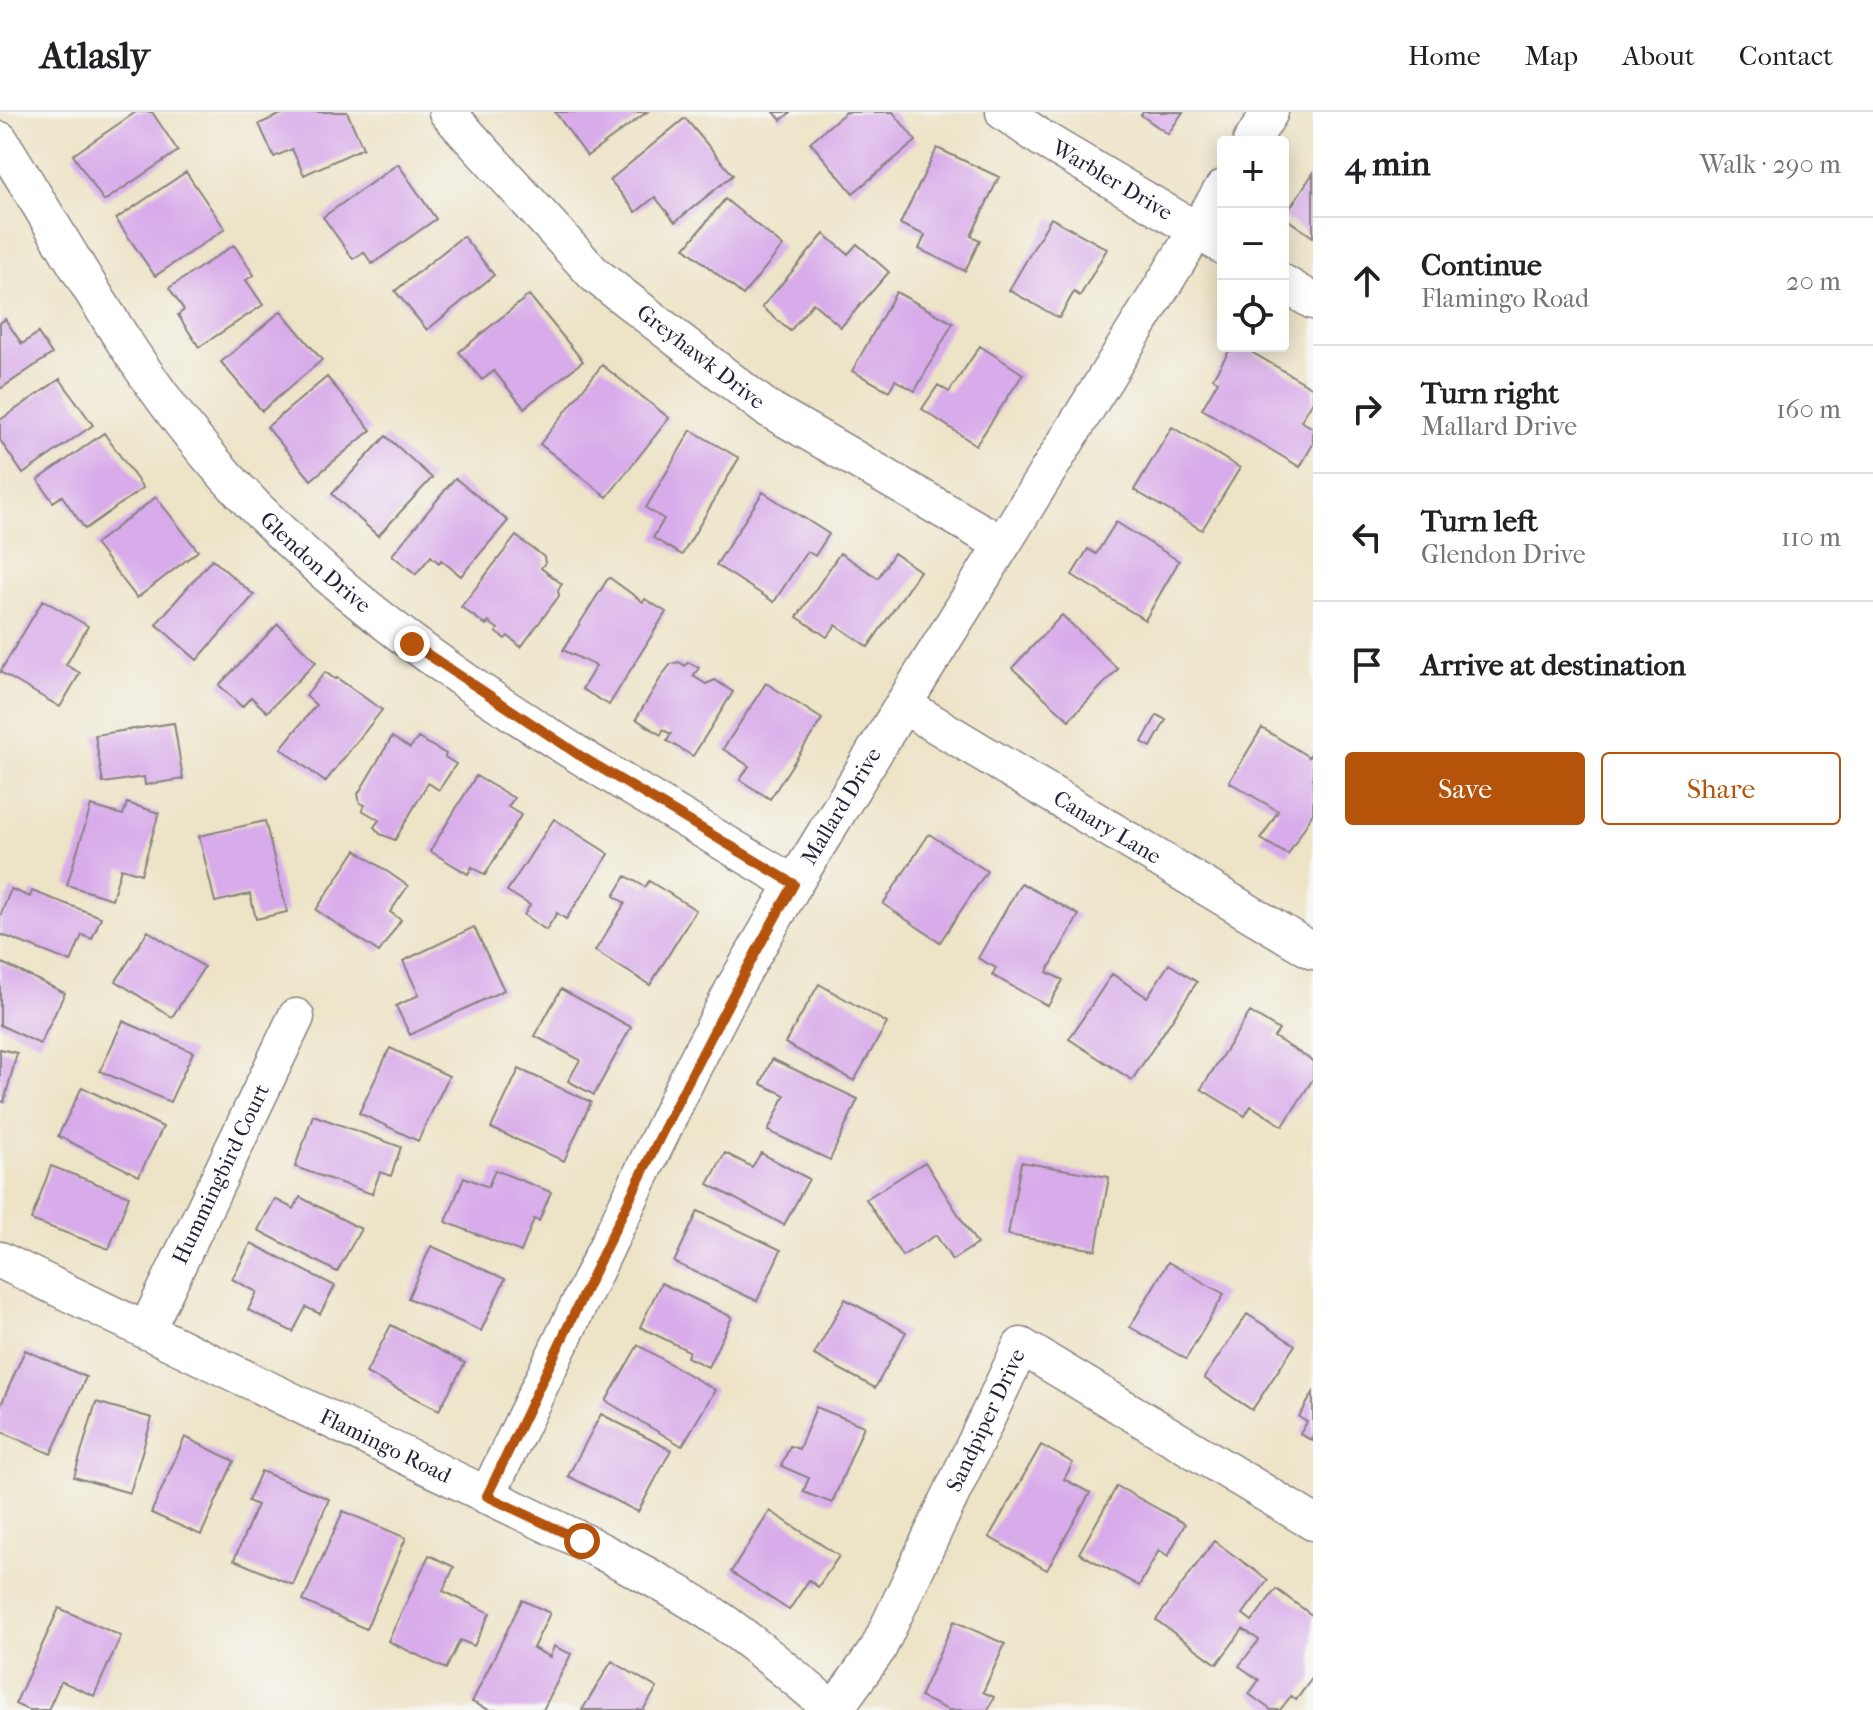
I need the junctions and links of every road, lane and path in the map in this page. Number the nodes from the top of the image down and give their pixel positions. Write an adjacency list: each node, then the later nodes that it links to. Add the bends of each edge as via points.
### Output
1 (447, 112): 10 (street, Greyhawk Drive, via 606,284 765,407)
2 (1004, 112): 7 (street, Warbler Drive)
3 (1270, 112): 4 (street)
4 (1255, 136)
5 (0, 140): 12 (street, Glendon Drive, via 134,357 225,475 278,530 341,588 461,679)
6 (1218, 208): 7 (street, Mallard Drive)
7 (1210, 238): 10 (street, Mallard Drive)
8 (1289, 287): 9 (street)
9 (1313, 301)
10 (1002, 544): 11 (street, Mallard Drive)
11 (903, 705): 12 (street, Mallard Drive); 13 (street, Canary Lane)
12 (794, 884): 17 (street, Mallard Drive, via 690,1073)
13 (1313, 951)
14 (296, 1017): 16 (street, Hummingbird Court)
15 (0, 1260): 16 (street, Flamingo Road)
16 (146, 1331): 17 (street, Flamingo Road)
17 (487, 1496): 19 (street, Flamingo Road, via 652,1577 720,1620)
18 (1313, 1522): 19 (street, Sandpiper Drive, via 1021,1346 878,1649)
19 (834, 1710)

